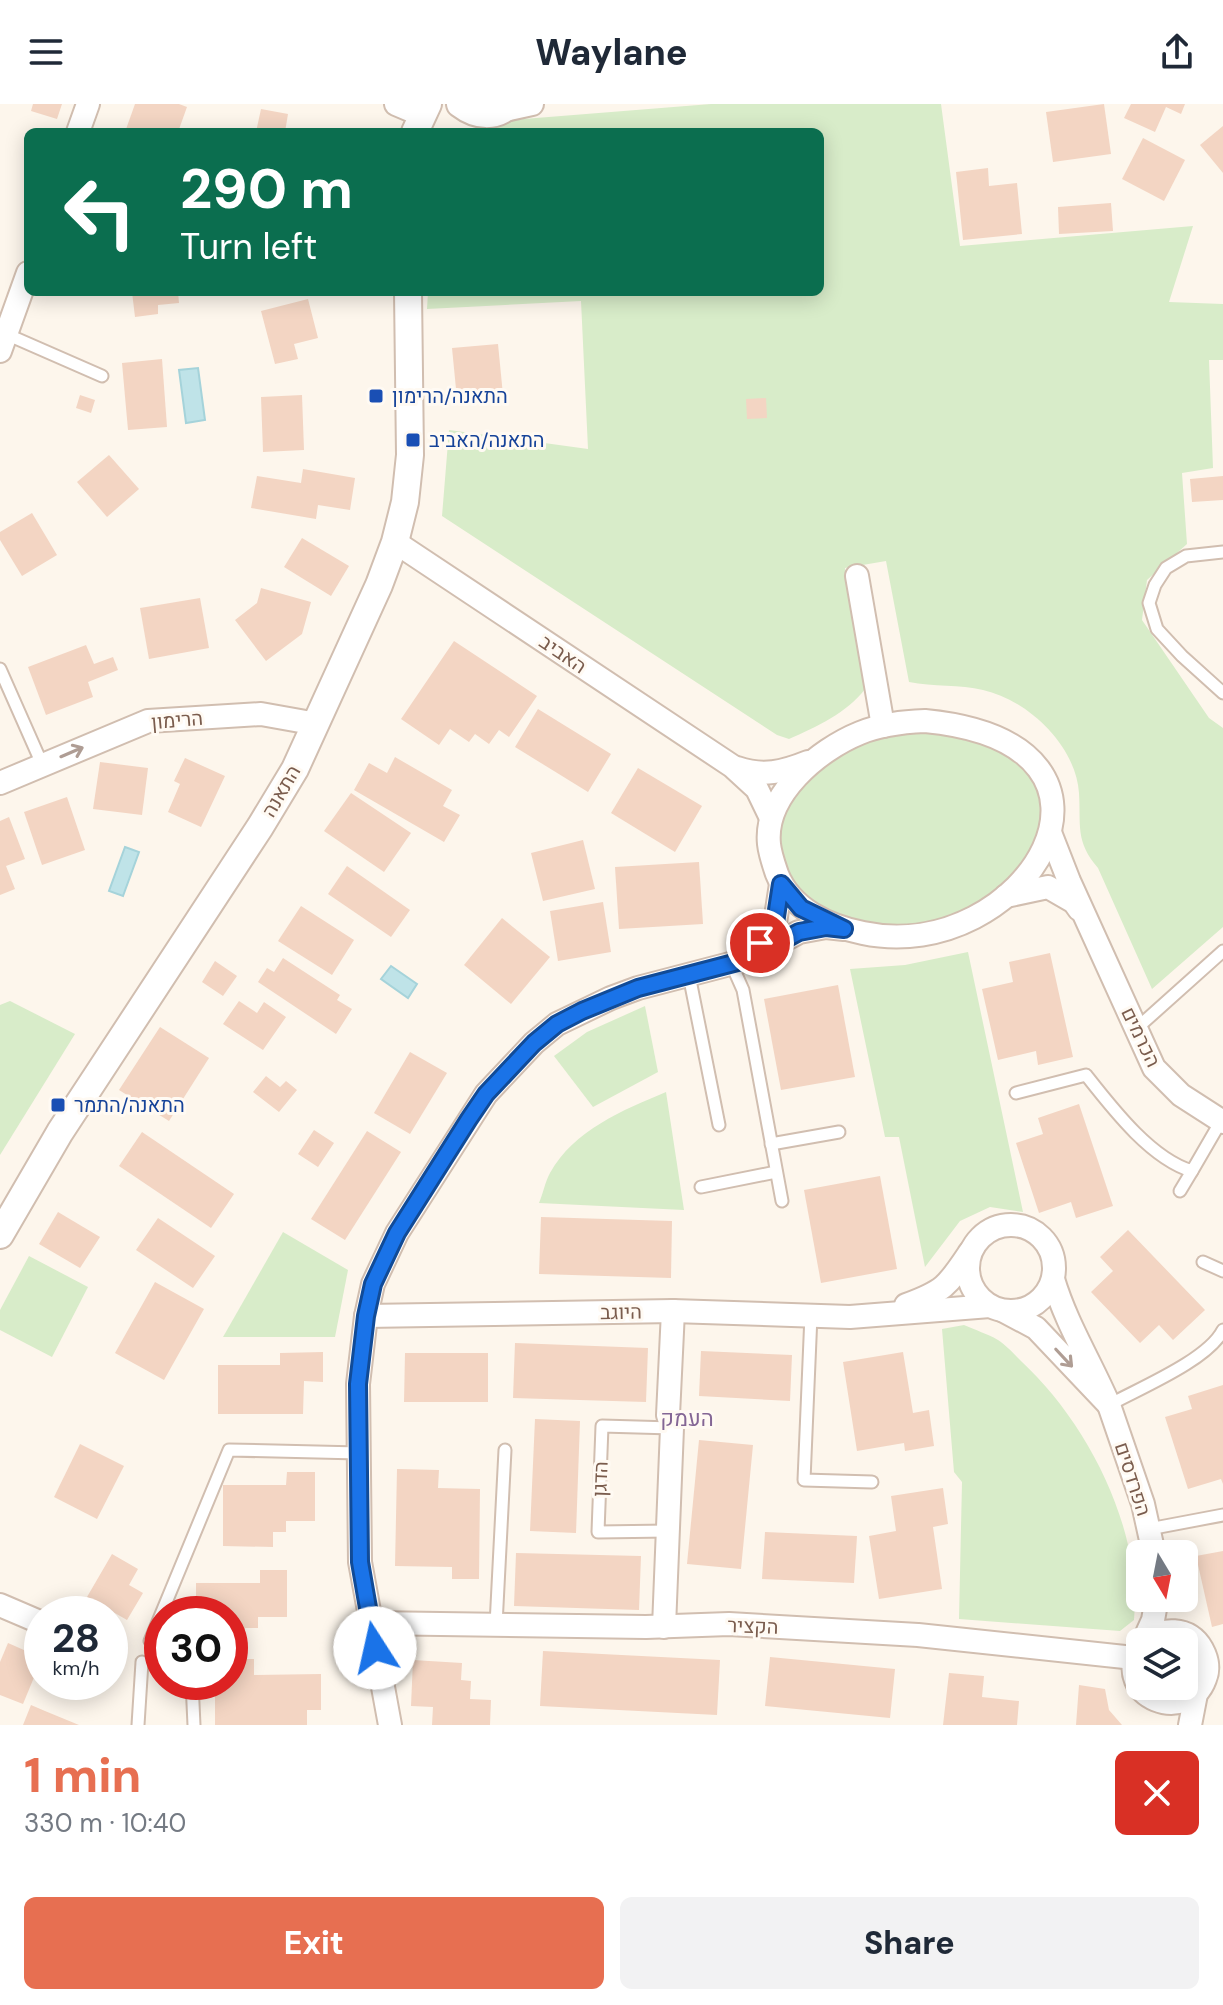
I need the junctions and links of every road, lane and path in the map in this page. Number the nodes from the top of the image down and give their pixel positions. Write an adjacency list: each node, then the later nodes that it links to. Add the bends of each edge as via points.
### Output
1 (88, 104): 6 (street)
2 (396, 104): 5 (street)
3 (532, 104): 4 (street)
4 (489, 108): 7 (street)
5 (422, 117)
6 (79, 128)
7 (463, 128)
8 (24, 284): 10 (street)
9 (408, 296): 12 (street, התאנה, via 410,455)
10 (3, 343): 11 (lane)
11 (102, 376)
12 (395, 542): 17 (street, התאנה); 21 (street, האביב)
13 (1223, 552): 16 (lane, via 1186,556 1166,568 1149,603 1157,629)
14 (857, 576): 18 (street)
15 (0, 669): 20 (lane)
16 (1223, 693)
17 (317, 724): 20 (street, הרימון, one-way to 17, via 148,721 261,714); 43 (street, התאנה, via 260,827 60,1132)
18 (883, 726): 19 (street, via 849,738); 24 (street, via 952,724 999,739 1026,756 1042,770 1053,798)
19 (815, 759): 21 (street, האביב, via 770,774); 23 (street, via 783,795)
20 (42, 764): 22 (street, הרימון)
21 (732, 766): 23 (street, האביב, via 757,789)
22 (0, 783)
23 (771, 818): 25 (street, via 768,843)
24 (1051, 835): 26 (street, via 1036,863); 27 (street, הכרמים)
25 (781, 884): 28 (street, via 801,908); 30 (street, via 770,932)
26 (1005, 897): 27 (street, הכרמים, via 1048,887 1074,902); 28 (street, via 976,917 929,934 886,937)
27 (1091, 927): 32 (street, הכרמים)
28 (844, 929): 30 (street, via 799,932 767,951)
29 (1223, 951): 32 (lane)
30 (731, 963): 31 (street); 37 (lane, via 743,990)
31 (689, 975): 35 (lane); 52 (street, via 582,1011 557,1024 509,1068 469,1119 397,1233 373,1284)
32 (1136, 1029): 34 (street, הכרמים, via 1165,1081)
33 (1016, 1093): 38 (lane, via 1086,1075 1148,1144 1177,1167)
34 (1222, 1121): 38 (lane)
35 (719, 1125)
36 (839, 1132): 37 (lane)
37 (771, 1144): 39 (lane)
38 (1192, 1171): 41 (lane)
39 (776, 1172): 40 (lane); 42 (lane)
40 (701, 1187)
41 (1180, 1191)
42 (782, 1201)
43 (0, 1235)
44 (973, 1248): 47 (street, via 1002,1225 1032,1229 1052,1253); 48 (street, via 967,1268 970,1283 978,1296); 51 (street, היוגב, via 948,1285)
45 (1203, 1262): 46 (lane)
46 (1223, 1271)
47 (1053, 1279): 48 (street, via 1045,1296 1033,1305 1019,1311); 54 (street, הפרדסים, via 1061,1308)
48 (997, 1308): 51 (street, היוגב); 54 (street, הפרדסים, one-way to 54, via 1036,1328)
49 (673, 1311): 50 (street, היוגב); 52 (street, היוגב); 55 (street, via 668,1415)
50 (811, 1315): 51 (street, היוגב); 58 (lane, via 804,1480)
51 (876, 1315)
52 (366, 1316): 57 (street, via 358,1384)
53 (1223, 1330): 54 (lane, via 1217,1343 1195,1359)
54 (1109, 1405): 60 (street, הפרדסים)
55 (672, 1428): 61 (street); 61 (lane, הדגן, via 602,1426 598,1532)
56 (505, 1450): 68 (lane)
57 (359, 1453): 63 (lane, via 229,1450); 67 (street, via 360,1562)
58 (872, 1482)
59 (1223, 1515): 60 (lane)
60 (1149, 1529): 62 (street, הפרדסים)
61 (668, 1531): 69 (street)
62 (1151, 1540)
63 (169, 1596)
64 (0, 1605): 66 (street)
65 (1173, 1612): 70 (street)
66 (24, 1615)
67 (371, 1623): 68 (street, הקציר); 82 (street)
68 (496, 1625): 69 (street, הקציר)
69 (664, 1627): 72 (street, הקציר, via 729,1624)
70 (1185, 1628)
71 (1198, 1642): 74 (street)
72 (1126, 1645)
73 (1198, 1646): 76 (street, via 1207,1664)
74 (1223, 1657)
75 (142, 1662): 80 (lane)
76 (1208, 1684): 84 (street)
77 (193, 1700): 81 (lane)
78 (1153, 1700): 79 (street); 83 (street)
79 (1182, 1700)
80 (138, 1725)
81 (194, 1725)
82 (390, 1725)
83 (1164, 1725)
84 (1190, 1725)

